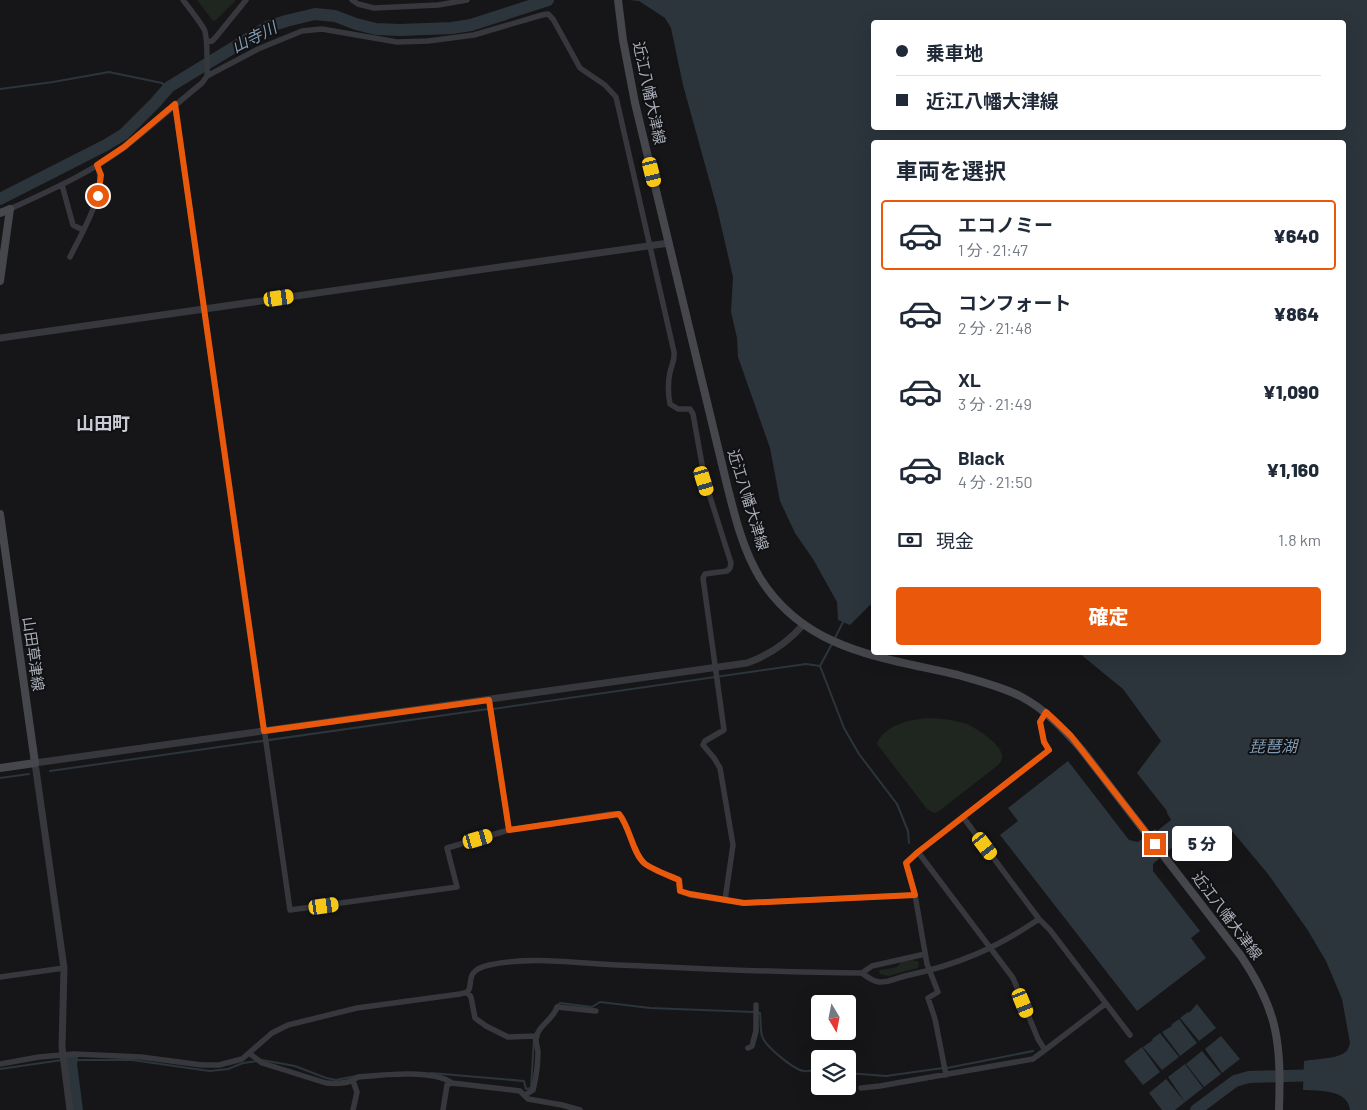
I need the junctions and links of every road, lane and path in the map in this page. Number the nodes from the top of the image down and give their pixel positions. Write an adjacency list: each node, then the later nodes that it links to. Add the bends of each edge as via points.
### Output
1 (183, 0): 6 (street, via 205,30)
2 (246, 0): 6 (street, via 216,37)
3 (352, 0): 4 (street, via 374,8)
4 (467, 0)
5 (618, 2): 14 (main road, 近江八幡大津線, via 630,77)
6 (207, 42): 7 (street)
7 (207, 74): 8 (street, via 202,83); 15 (street, via 302,31 322,30 397,42 428,41 474,35 548,14 580,68 616,97)
8 (175, 104): 9 (street); 18 (street)
9 (97, 165): 10 (street); 13 (street, via 101,175 98,196)
10 (62, 185): 11 (street); 13 (street, via 73,225)
11 (10, 210): 12 (main road); 17 (main road)
12 (0, 213)
13 (83, 230): 16 (street)
14 (669, 243): 15 (street); 22 (main road, 近江八幡大津線, via 740,532 764,582)
15 (650, 246): 18 (street); 25 (street, via 675,360 670,372 670,404 678,409 690,409 693,414 704,481 731,563 727,570 705,574 703,578)
16 (70, 257)
17 (0, 281)
18 (204, 309): 19 (street); 28 (street)
19 (0, 338)
20 (0, 514): 21 (main road, 山田草津線)
21 (3, 554): 29 (main road, 山田草津線)
22 (803, 625): 23 (main road, 近江八幡大津線, via 837,643); 25 (street, via 767,655)
23 (871, 654)
24 (874, 655): 27 (main road, 近江八幡大津線, via 993,685 1019,695)
25 (717, 674): 26 (street); 35 (street, via 724,730 703,744 720,768 733,844)
26 (490, 706): 28 (street); 32 (street)
27 (1046, 712): 31 (street, via 1040,722 1049,750); 63 (main road, 近江八幡大津線, via 1076,743 1241,956 1262,988 1276,1030)
28 (264, 731): 29 (street); 32 (street, via 290,910 458,887 447,848)
29 (35, 763): 30 (main road); 39 (street)
30 (0, 768)
31 (963, 817): 33 (street); 36 (street)
32 (509, 830): 35 (street, via 619,814 644,862 679,880 680,891)
33 (918, 852): 34 (street, via 906,863); 37 (street)
34 (915, 895): 35 (street, via 744,903); 38 (street)
35 (725, 900)
36 (1039, 919): 37 (street); 44 (street)
37 (992, 948): 40 (street); 50 (street, via 1013,978)
38 (925, 954): 40 (street); 41 (street, via 872,966)
39 (64, 968): 42 (street); 52 (street)
40 (930, 971): 41 (street, via 880,982); 54 (street, via 938,992 928,998)
41 (862, 974): 43 (street, via 527,960 482,967 472,973)
42 (0, 977)
43 (468, 992): 48 (street, via 474,1018 486,1026 508,1037); 51 (street, via 357,1008 288,1025 272,1033)
44 (1106, 1004): 47 (street); 50 (street)
45 (756, 1005): 49 (street, via 756,1031 752,1046)
46 (596, 1010): 48 (street, via 557,1007)
47 (1130, 1035)
48 (537, 1036): 58 (street, via 535,1083 533,1090)
49 (748, 1048)
50 (1045, 1050): 54 (street, via 1033,1060)
51 (248, 1053): 52 (street, via 235,1061 202,1065 142,1057); 55 (street, via 262,1063 326,1083)
52 (62, 1054): 53 (street); 59 (street)
53 (0, 1064)
54 (946, 1075): 57 (street)
55 (353, 1081): 56 (street, via 397,1074 445,1078); 60 (street, via 357,1092)
56 (452, 1082): 58 (street, via 520,1091); 61 (street, via 447,1085)
57 (860, 1088)
58 (525, 1095): 62 (street, via 528,1099)
59 (70, 1110)
60 (353, 1110)
61 (443, 1110)
62 (580, 1110)
63 (1280, 1110)

